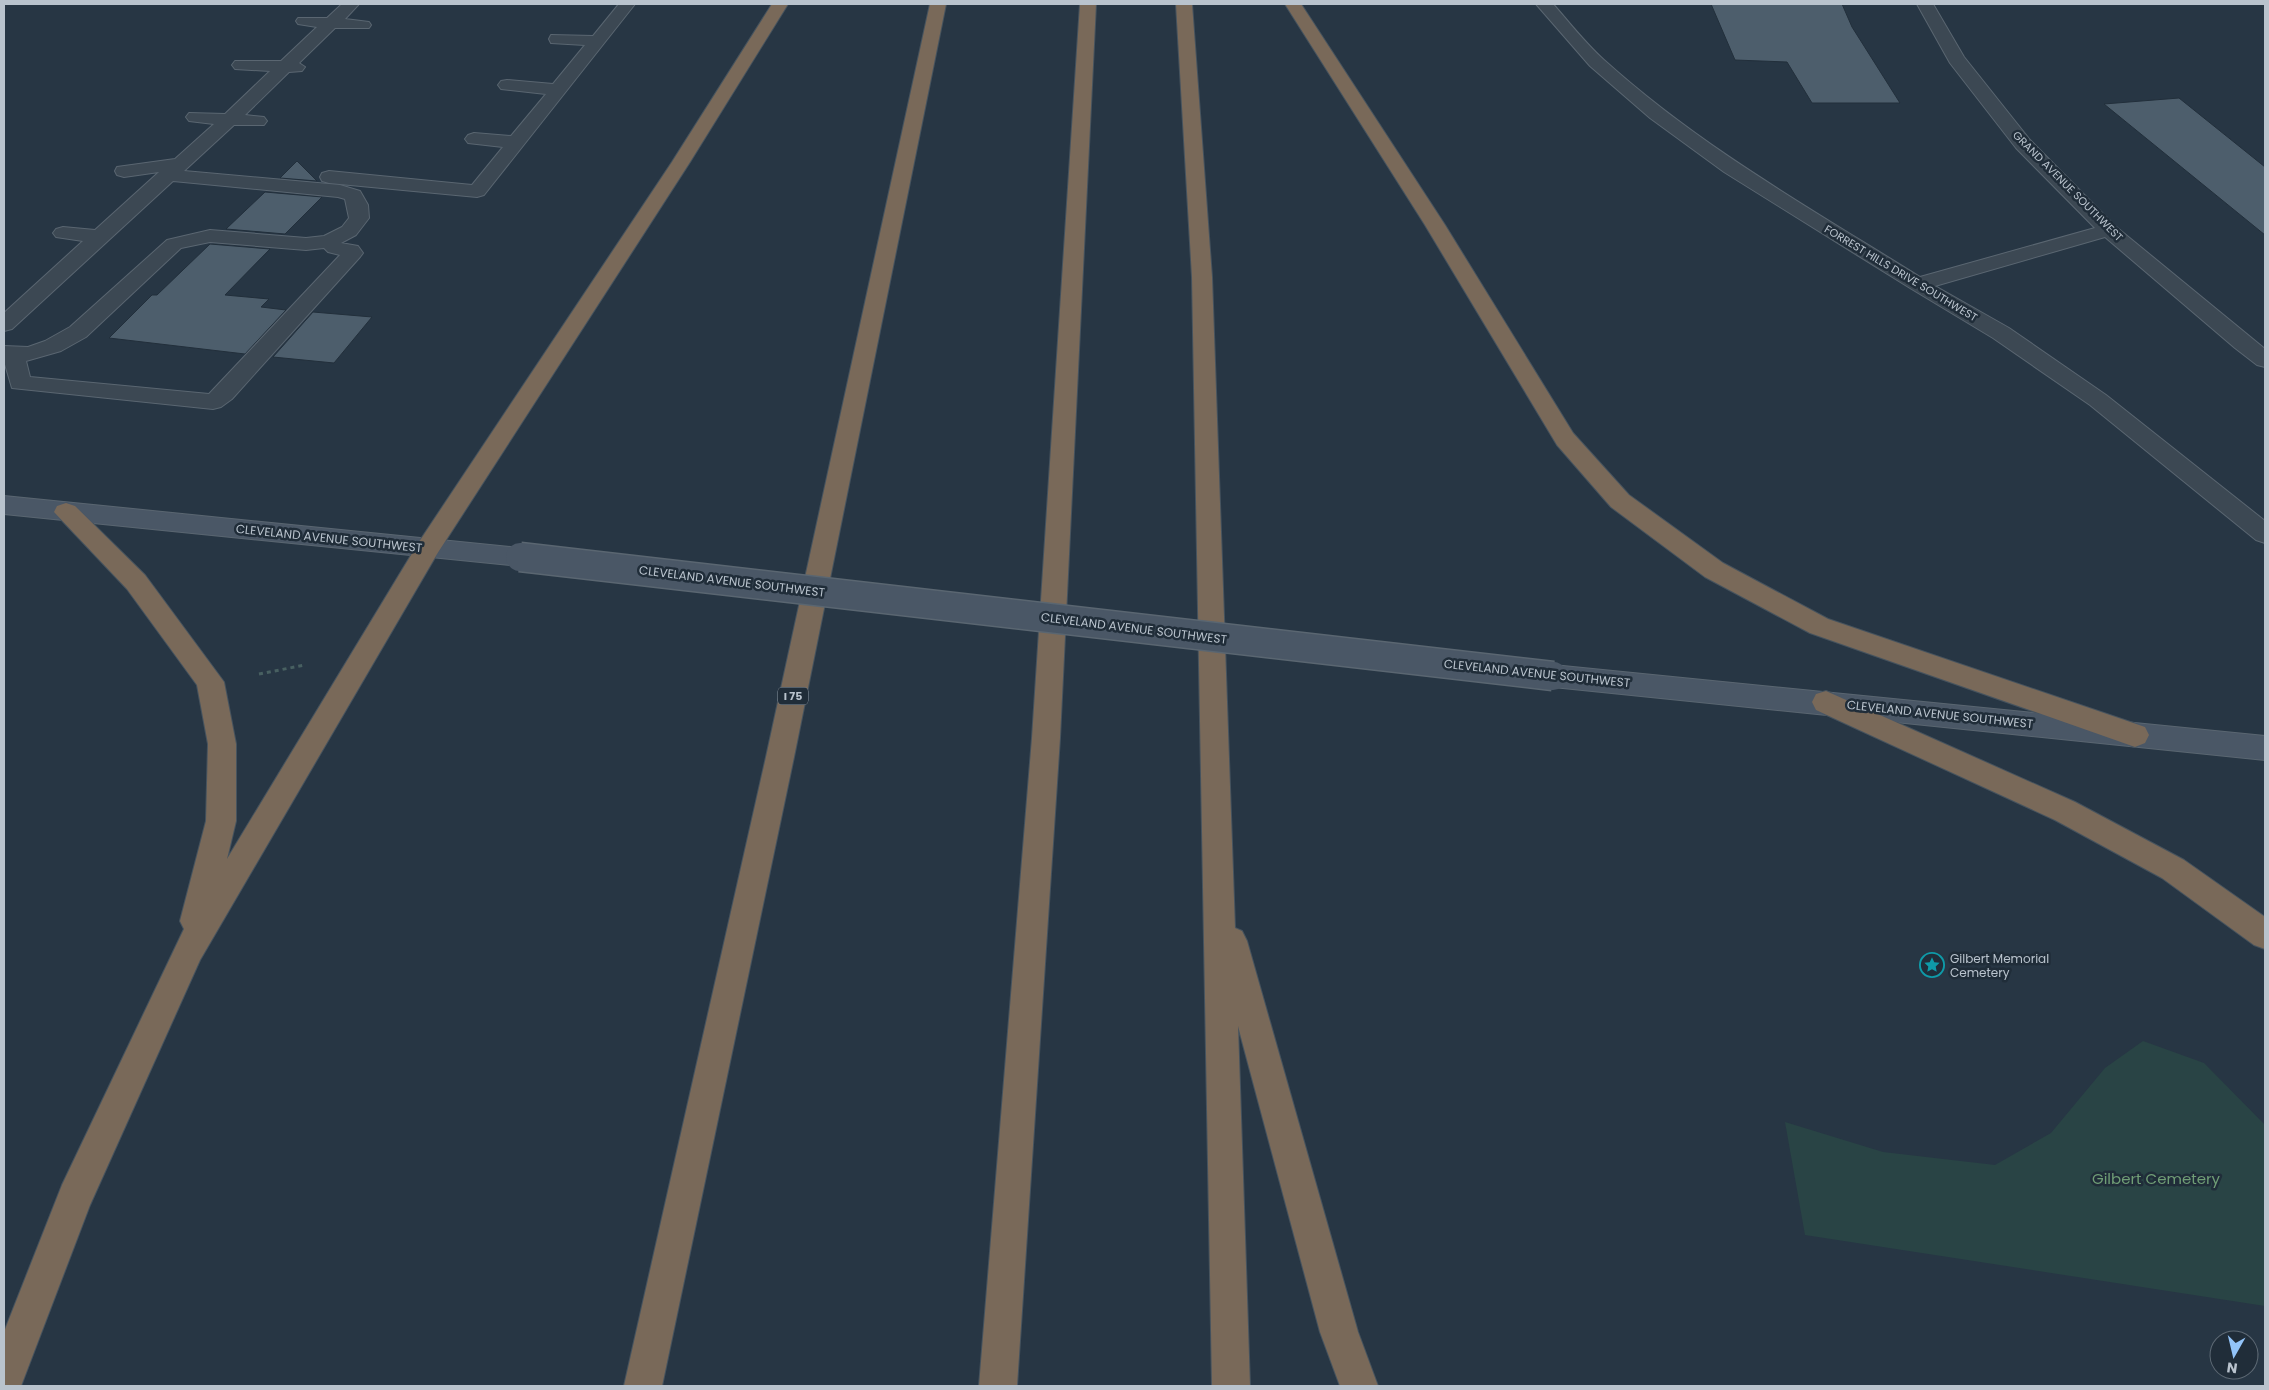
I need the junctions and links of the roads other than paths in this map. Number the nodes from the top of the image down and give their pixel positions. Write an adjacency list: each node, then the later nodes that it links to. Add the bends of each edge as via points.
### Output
1 (351, 4): 11 (street)
2 (628, 4): 14 (street)
3 (780, 4): 38 (highway, via 681,162)
4 (938, 4): 46 (highway, I 75, via 780,757)
5 (1088, 4): 47 (highway, via 1046,738)
6 (1184, 4): 42 (highway, via 1202,277)
7 (1293, 4): 40 (highway, via 1435,225 1565,439 1620,501 1714,570 1819,626)
8 (1544, 4): 31 (street, FORREST HILLS DRIVE SOUTHWEST, via 1596,62 1656,114 1731,168)
9 (1925, 4): 27 (street, GRAND AVENUE SOUTHWEST, via 1956,59 2023,144)
10 (304, 21): 11 (street)
11 (331, 23): 12 (street); 16 (street)
12 (363, 25)
13 (557, 39): 14 (street)
14 (597, 41): 19 (street)
15 (241, 65): 16 (street)
16 (285, 67): 17 (street); 21 (street)
17 (303, 68)
18 (508, 84): 19 (street)
19 (558, 90): 24 (street)
20 (195, 117): 21 (street)
21 (230, 119): 22 (street); 25 (street)
22 (258, 121)
23 (474, 139): 24 (street)
24 (516, 142): 25 (street, via 477,191)
25 (173, 169): 26 (street); 29 (street); 30 (street, via 353,195 358,205 358,218 349,231)
26 (124, 172)
27 (2108, 230): 31 (street); 34 (street, GRAND AVENUE SOUTHWEST)
28 (63, 233): 29 (street)
29 (101, 237): 32 (street)
30 (329, 241): 33 (street, via 306,244 210,236 174,244 78,332 53,346 29,354); 33 (street, via 335,248 353,253 224,394 213,402 20,383)
31 (1918, 284): 37 (street, FORREST HILLS DRIVE SOUTHWEST, via 2001,333 2098,400)
32 (4, 324)
33 (8, 353)
34 (2265, 360)
35 (4, 505): 36 (main road, CLEVELAND AVENUE SOUTHWEST)
36 (66, 512): 38 (main road, CLEVELAND AVENUE SOUTHWEST); 44 (highway, via 136,582 210,682 222,744 221,821)
37 (2265, 534)
38 (428, 548): 39 (main road, CLEVELAND AVENUE SOUTHWEST, bridge, via 1553,676); 44 (highway)
39 (1826, 702): 40 (main road, CLEVELAND AVENUE SOUTHWEST); 43 (highway, via 2065,811 2173,869)
40 (2135, 735): 41 (main road, CLEVELAND AVENUE SOUTHWEST)
41 (2265, 748)
42 (1220, 902): 48 (highway); 49 (highway, via 1339,1332)
43 (2265, 934)
44 (188, 950): 45 (highway, via 75,1198)
45 (4, 1380)
46 (643, 1386)
47 (998, 1386)
48 (1231, 1386)
49 (1358, 1386)

